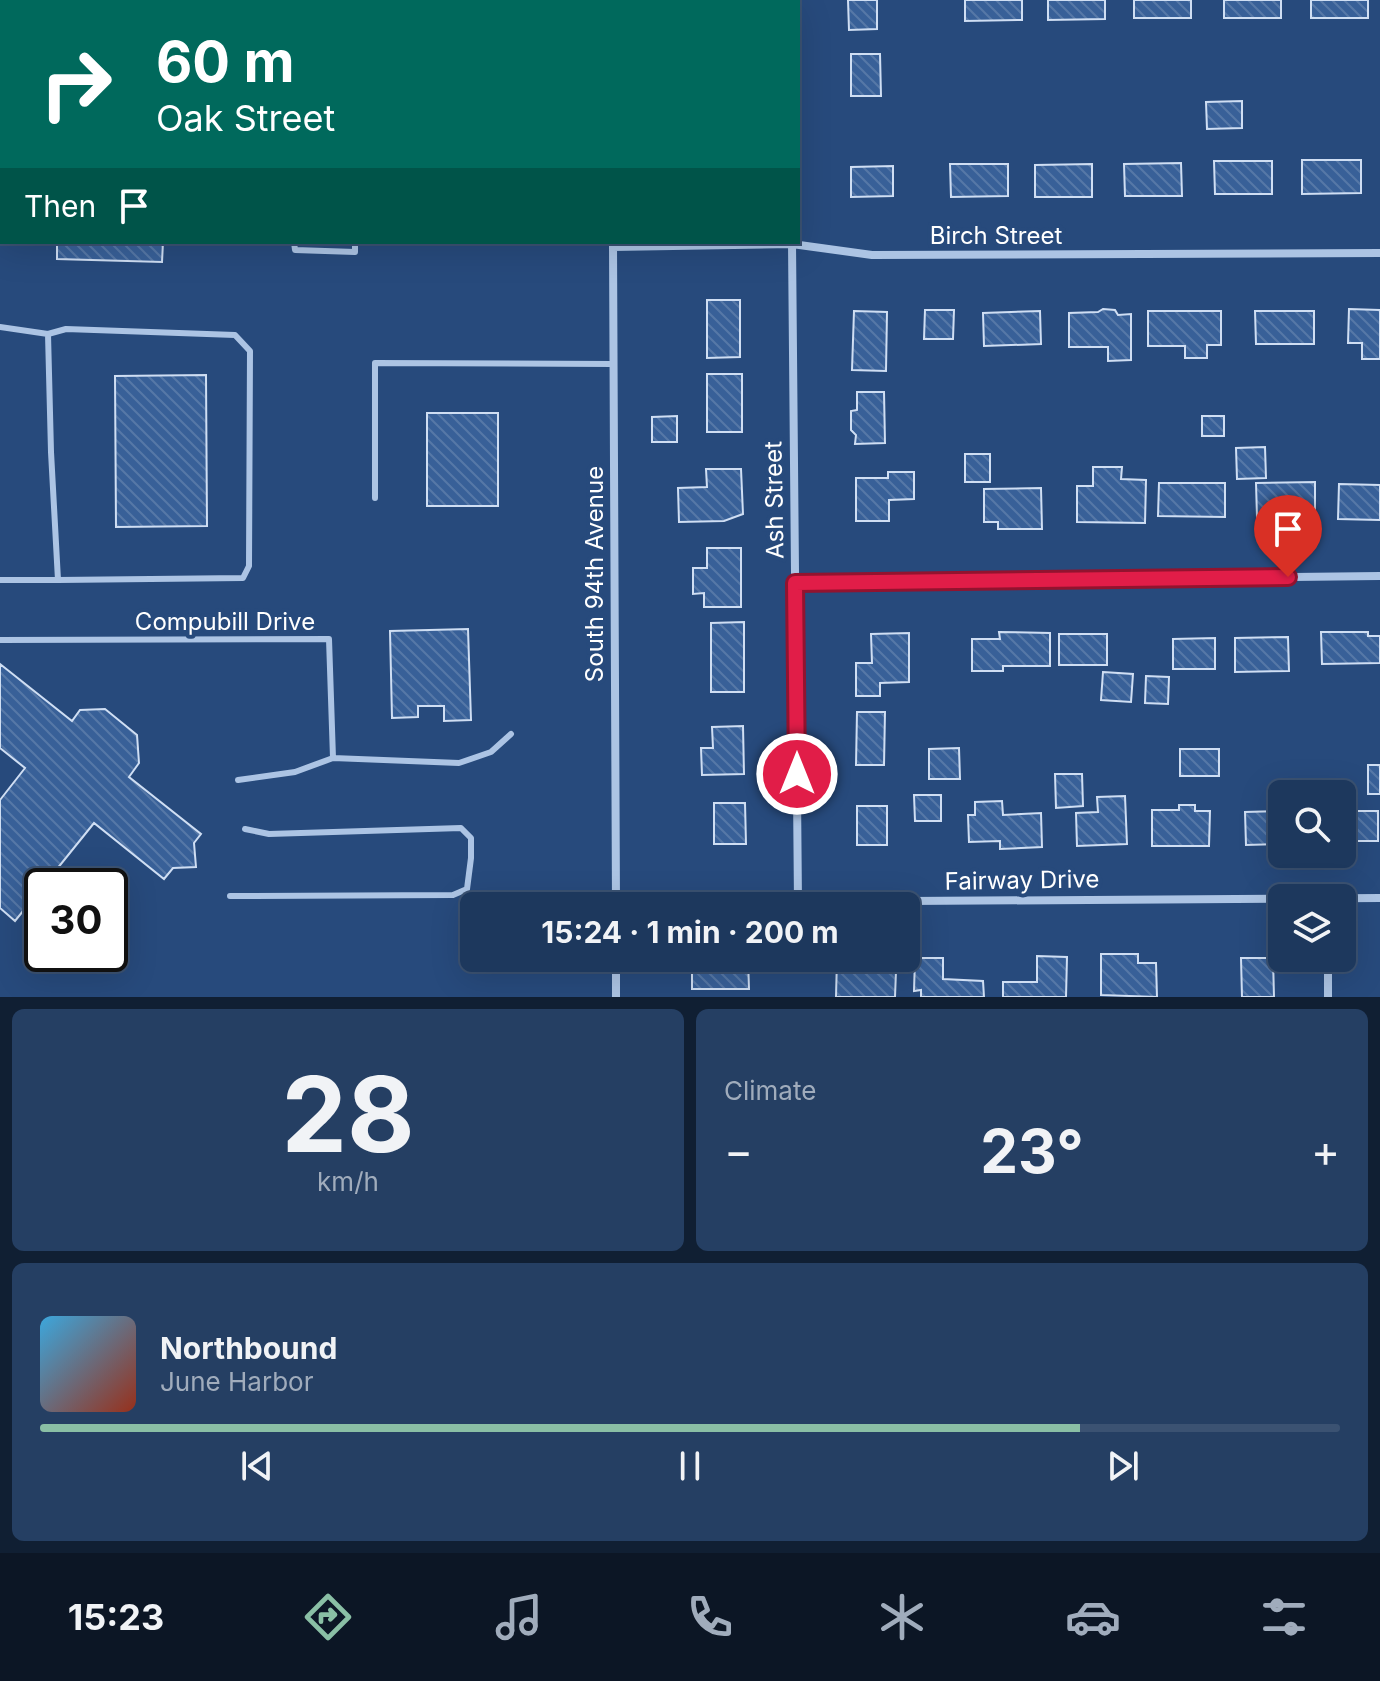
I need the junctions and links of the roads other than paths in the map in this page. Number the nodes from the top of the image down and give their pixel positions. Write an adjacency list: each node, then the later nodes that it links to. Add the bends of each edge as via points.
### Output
1 (294, 244): 2 (lane, via 295,250 355,252)
2 (355, 244)
3 (613, 244): 9 (street, South 94th Avenue)
4 (792, 244): 14 (street, Ash Street)
5 (799, 244): 6 (street, Birch Street, via 872,255)
6 (1380, 253)
7 (0, 327): 8 (lane)
8 (48, 334): 13 (lane); 13 (lane, via 66,329 235,335 250,351 249,566 243,578)
9 (613, 364): 10 (lane, via 375,363); 20 (street, South 94th Avenue)
10 (375, 498)
11 (1380, 576): 14 (street)
12 (0, 580): 13 (lane)
13 (58, 580)
14 (795, 583): 21 (street, Ash Street)
15 (0, 640): 17 (lane, Compubill Drive, via 329,639)
16 (511, 734): 17 (lane, via 491,752 459,763)
17 (333, 758): 18 (lane, via 295,772)
18 (238, 780)
19 (245, 829): 22 (lane, via 269,834 461,828 471,838 467,889 453,895)
20 (616, 892)
21 (798, 892)
22 (230, 896)
23 (1268, 898): 26 (street, Fairway Drive)
24 (1356, 898): 25 (street, Fairway Drive)
25 (1380, 898)
26 (920, 901)
27 (616, 972): 29 (street)
28 (1328, 972): 30 (street)
29 (616, 997)
30 (1328, 997)

